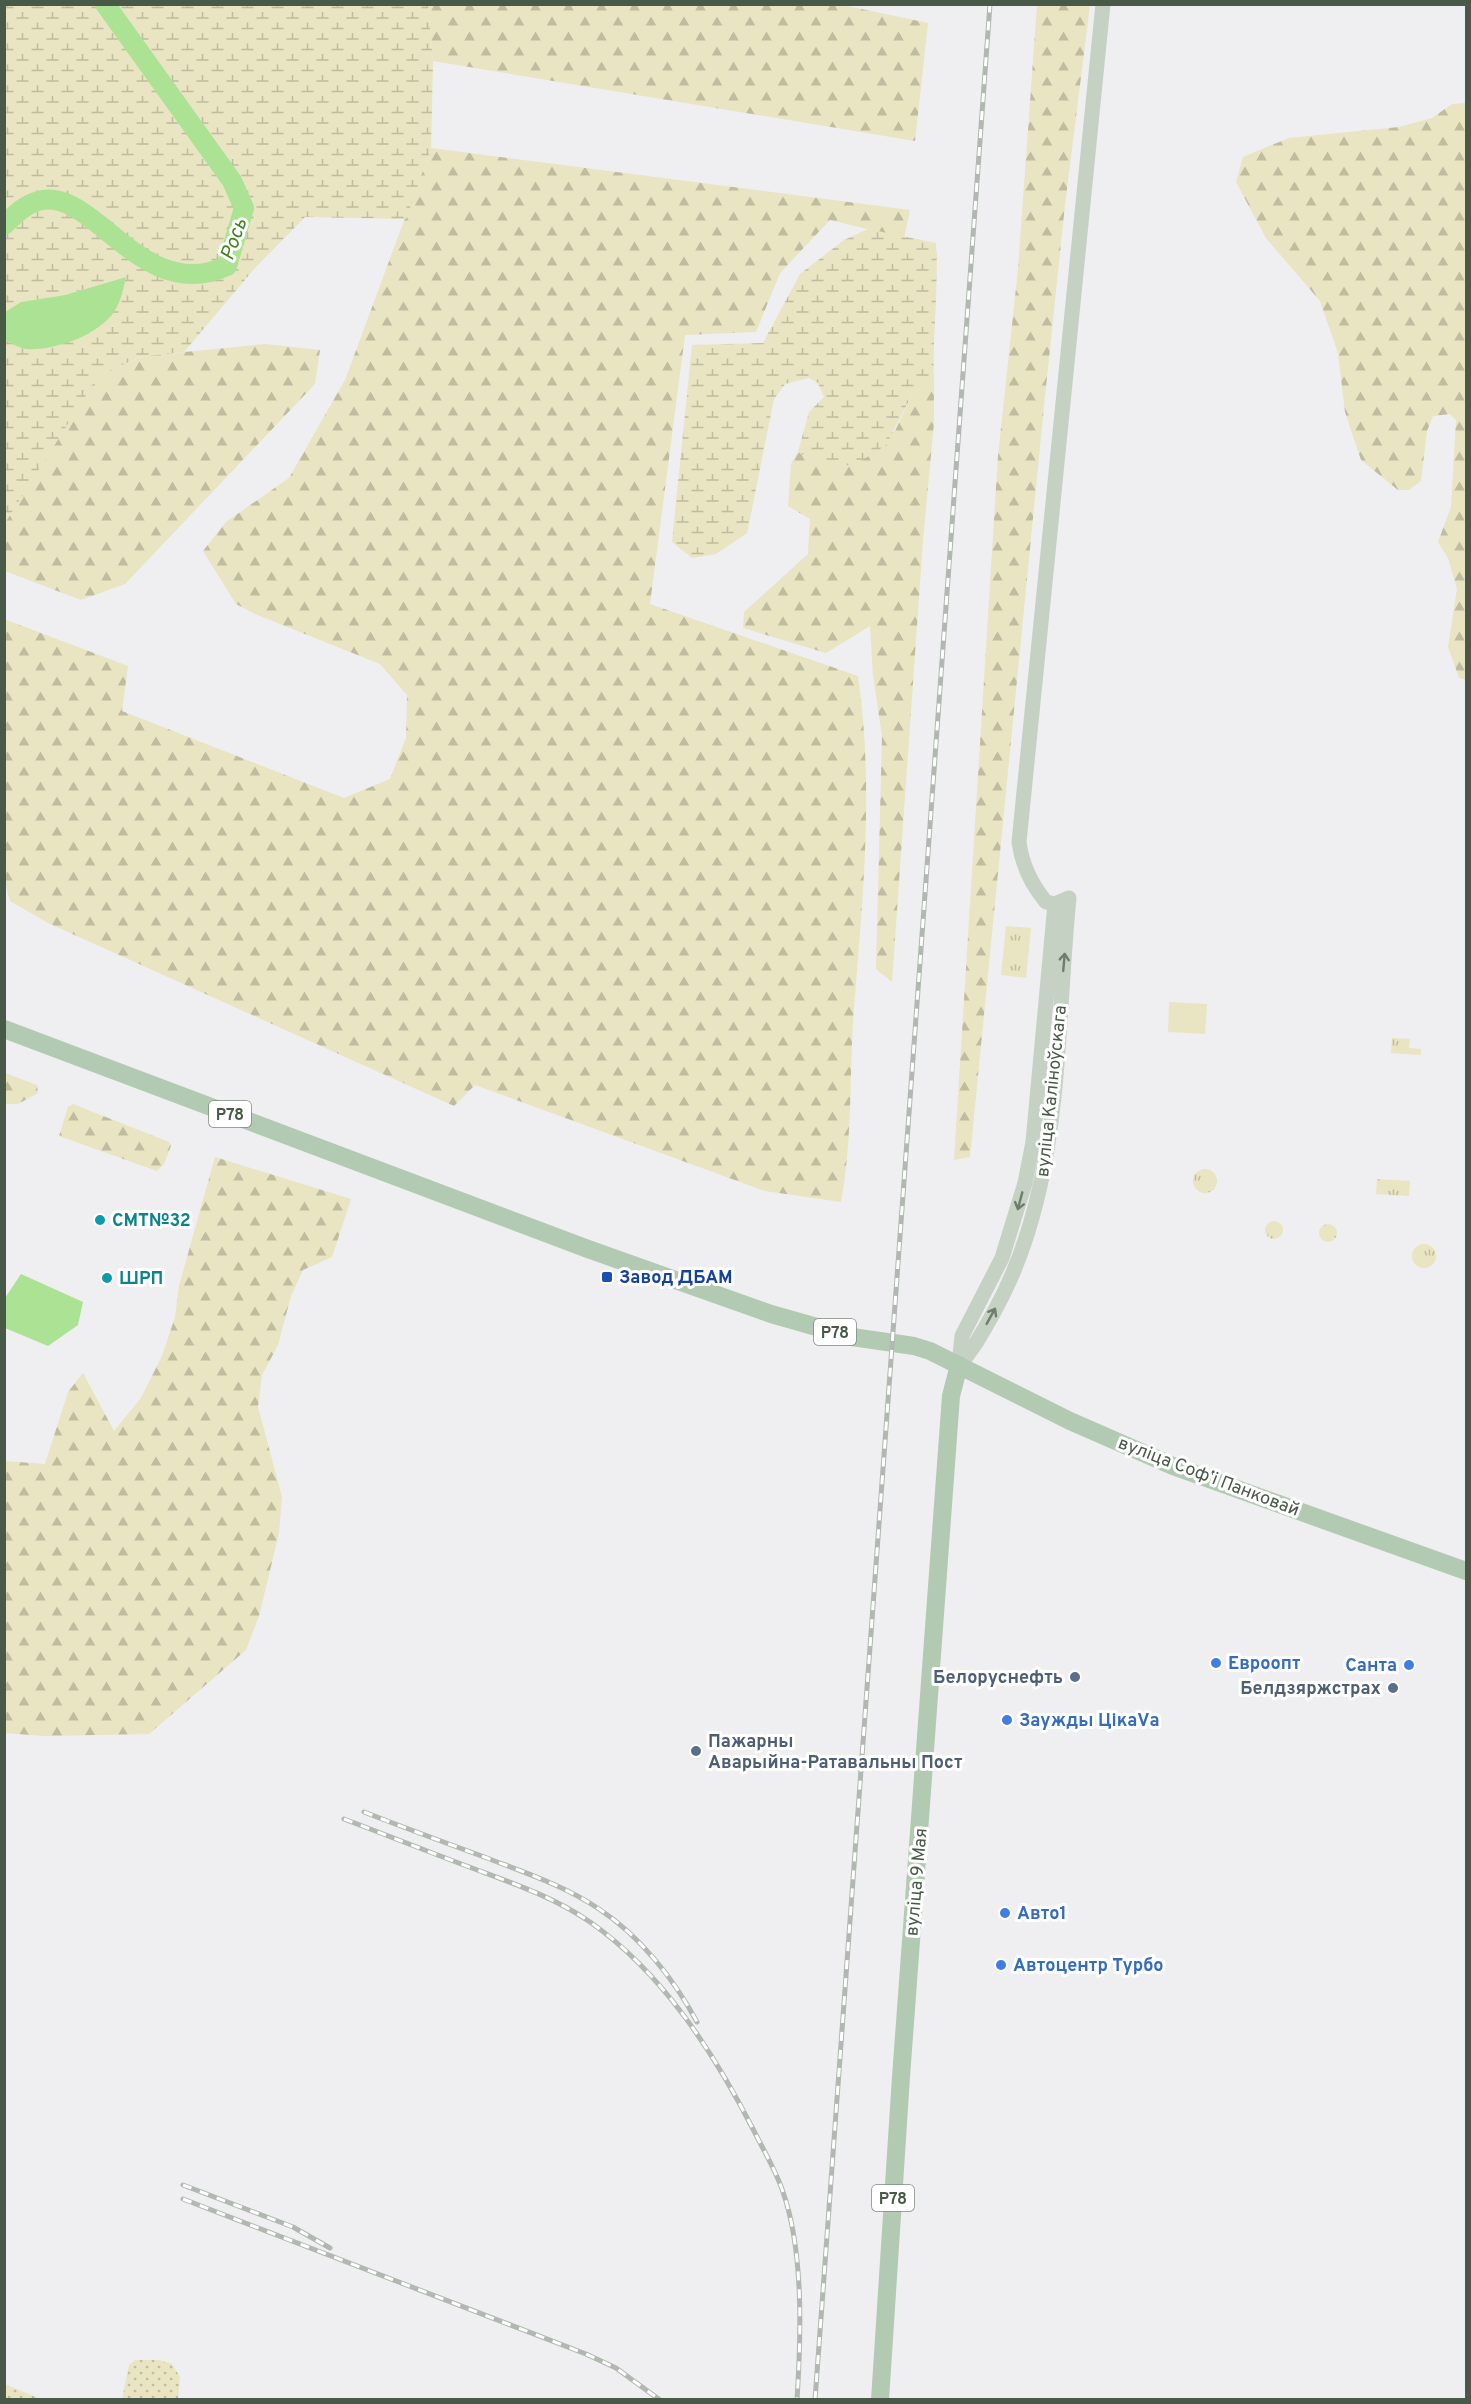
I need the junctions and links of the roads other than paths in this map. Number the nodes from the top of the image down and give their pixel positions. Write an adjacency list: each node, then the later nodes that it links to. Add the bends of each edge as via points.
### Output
1 (1103, 4): 3 (street, вуліца Каліноўскага, via 1020,842 1021,861 1031,883 1046,902 1062,901 1049,1143 1027,1239 1004,1293 971,1353)
2 (4, 1029): 3 (main road, Р78, via 771,1314 852,1337 914,1346)
3 (959, 1365): 4 (main road, вуліца Софʼі Панковай, via 1070,1421 1173,1466); 5 (main road, вуліца 9 Мая / Р78, via 951,1408)
4 (1467, 1571)
5 (880, 2400)

